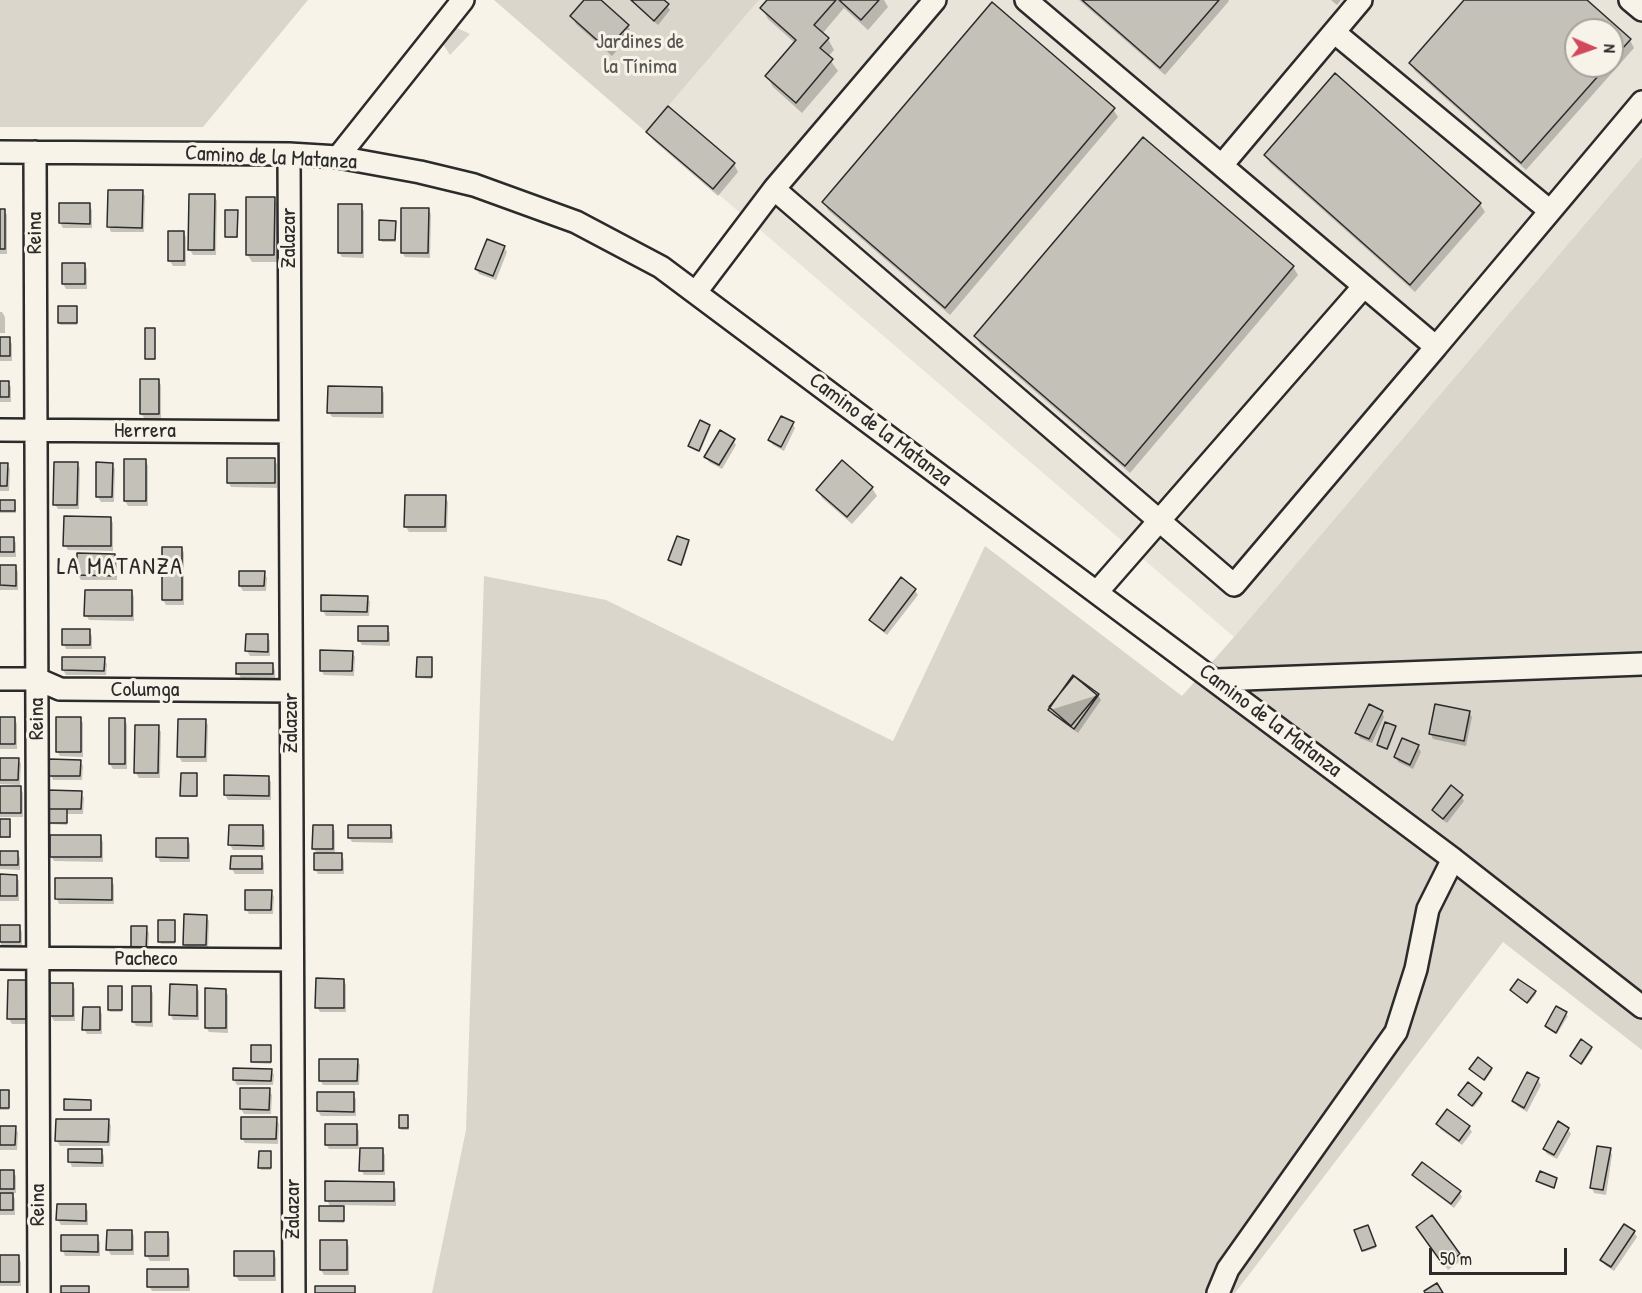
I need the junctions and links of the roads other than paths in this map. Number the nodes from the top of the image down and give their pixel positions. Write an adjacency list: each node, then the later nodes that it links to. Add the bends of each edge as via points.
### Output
1 (463, 0): 12 (street)
2 (934, 0): 14 (street)
3 (1026, 0): 13 (street)
4 (1361, 0): 7 (street)
5 (1630, 0): 6 (street)
6 (1642, 10)
7 (1334, 32): 13 (street); 15 (street)
8 (1642, 102): 15 (street)
9 (0, 152): 10 (street, Camino de la Matanza)
10 (35, 152): 11 (street, Camino de la Matanza); 20 (street, Reina)
11 (289, 154): 12 (street, Camino de la Matanza); 21 (street, Zalazar)
12 (338, 157): 17 (street, Camino de la Matanza, via 474,185 576,222 661,267)
13 (1222, 165): 16 (street)
14 (774, 189): 17 (street); 22 (street)
15 (1550, 211): 18 (street)
16 (1364, 286): 18 (street); 22 (street)
17 (696, 292): 23 (street, Camino de la Matanza)
18 (1436, 347): 22 (street, via 1234,585)
19 (0, 430): 20 (street, Herrera)
20 (36, 431): 21 (street, Herrera); 26 (street, Reina)
21 (290, 432): 28 (street, Zalazar)
22 (1158, 520): 23 (street)
23 (1097, 592): 27 (street, Camino de la Matanza)
24 (1642, 664): 27 (street)
25 (0, 679): 26 (street, Columga)
26 (37, 679): 28 (street, Columga, via 60,689); 31 (street, Reina)
27 (1217, 681): 29 (street, Camino de la Matanza)
28 (291, 691): 32 (street, Zalazar)
29 (1453, 859): 33 (street, Camino de la Matanza); 36 (street, via 1428,909 1416,969 1396,1032 1228,1269)
30 (0, 958): 31 (street, Pacheco)
31 (38, 958): 32 (street, Pacheco); 34 (street, Reina)
32 (292, 960): 35 (street, Zalazar)
33 (1642, 1007)
34 (39, 1289)
35 (294, 1293)
36 (1218, 1293)

